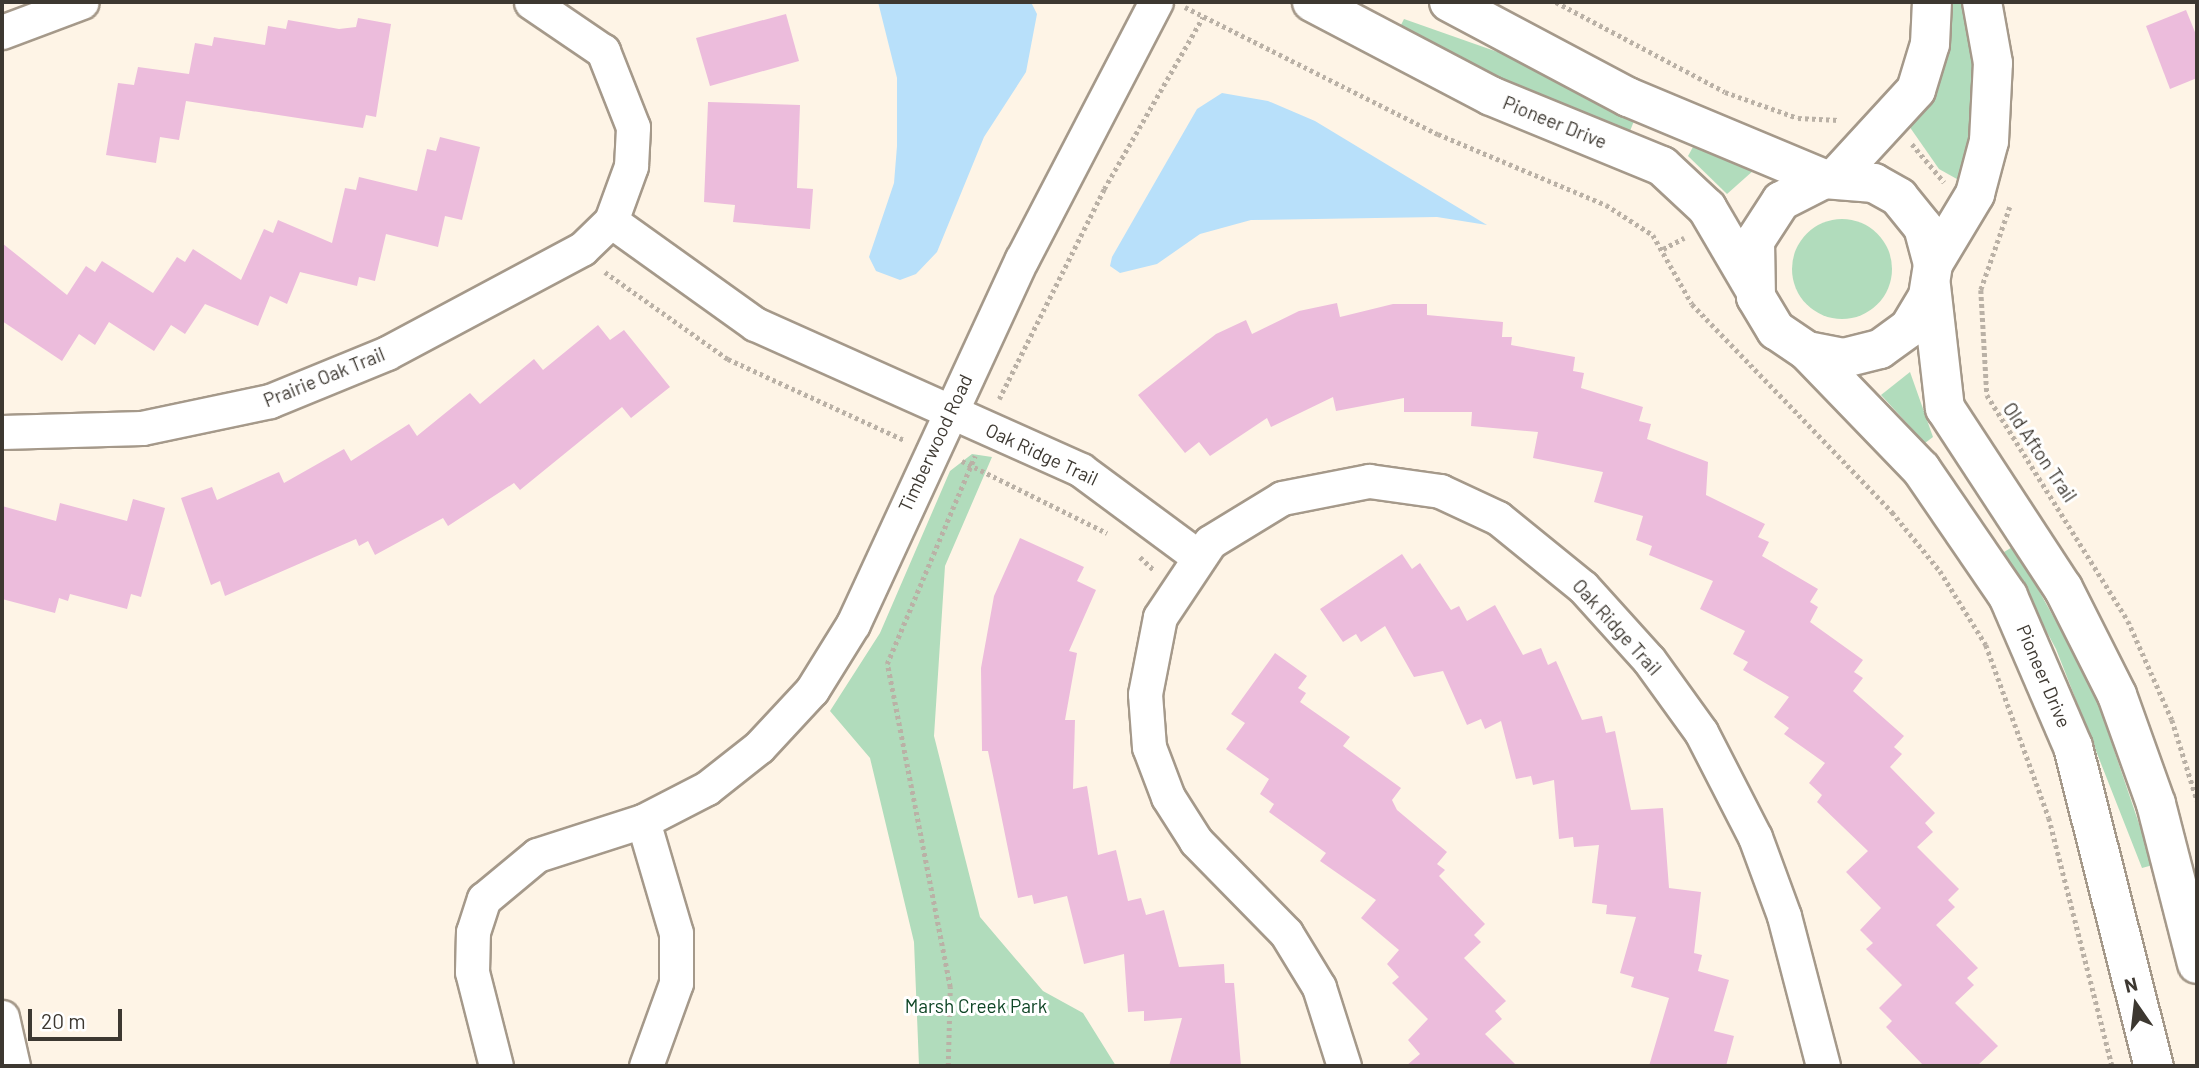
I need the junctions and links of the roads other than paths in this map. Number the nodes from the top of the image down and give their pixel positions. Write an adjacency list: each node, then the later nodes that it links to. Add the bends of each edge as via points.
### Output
1 (531, 2): 10 (street, Prairie Oak Trail, via 603,51 621,86 633,127 631,166)
2 (1156, 2): 14 (street, Timberwood Road)
3 (1312, 2): 12 (street, Pioneer Drive, via 1491,96 1662,166 1707,208)
4 (1449, 2): 9 (street, via 1629,97)
5 (1932, 2): 9 (street, via 1926,65 1894,121)
6 (1982, 2): 11 (street, via 1994,100 1975,194)
7 (77, 3): 8 (street)
8 (2, 32)
9 (1830, 178): 11 (street, via 1865,180 1899,197 1923,227); 12 (street, via 1791,193 1766,219 1753,253)
10 (611, 220): 14 (street, via 755,324); 15 (street, Prairie Oak Trail, via 582,249 387,353 270,401 142,428)
11 (1932, 274): 13 (street, via 1909,328 1880,349 1844,358); 18 (street, via 1947,413 2052,569 2117,695 2156,804)
12 (1754, 288): 13 (street, via 1776,330)
13 (1807, 351): 25 (street, Pioneer Drive, via 1942,496 2031,640 2083,779)
14 (949, 412): 16 (street, Oak Ridge Trail, via 1102,481); 17 (street, Timberwood Road, via 853,624 812,690 759,747 707,788)
15 (2, 432)
16 (1196, 555): 23 (street, Oak Ridge Trail, via 1174,589 1151,645 1147,737 1158,777 1190,832 1267,908 1301,955 1328,1010); 24 (street, Oak Ridge Trail, via 1239,520 1282,498 1369,481 1455,496 1539,548 1629,636 1714,756 1776,892)
17 (643, 821): 21 (street, Timberwood Road, via 537,855 484,900 473,932 472,972); 22 (street, via 676,933 676,983)
18 (2197, 964)
19 (2, 1017): 20 (street)
20 (13, 1066)
21 (496, 1066)
22 (646, 1066)
23 (1344, 1066)
24 (1823, 1066)
25 (2154, 1066)

